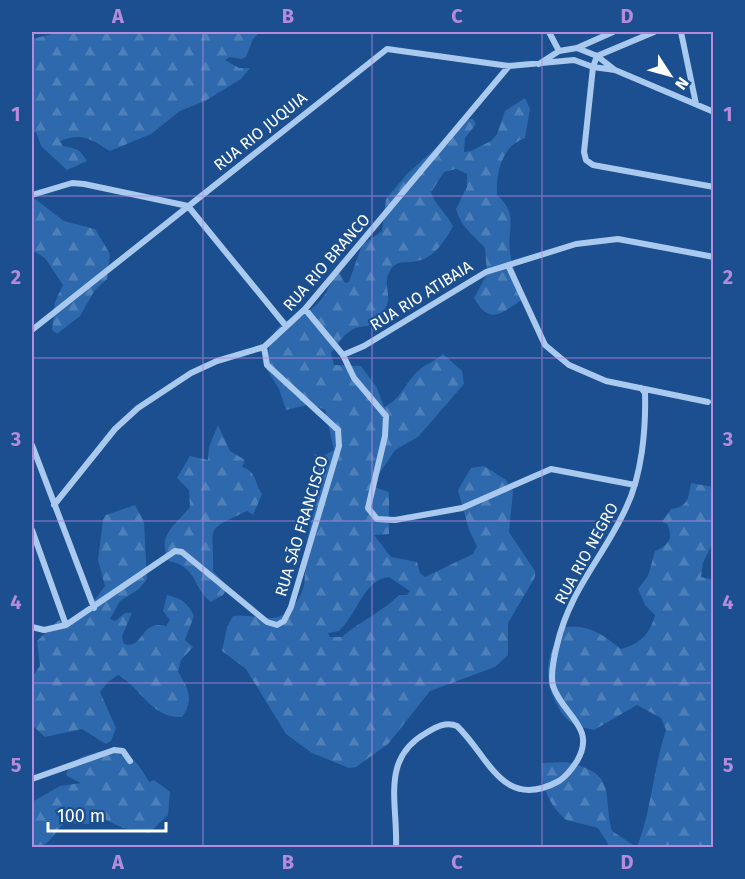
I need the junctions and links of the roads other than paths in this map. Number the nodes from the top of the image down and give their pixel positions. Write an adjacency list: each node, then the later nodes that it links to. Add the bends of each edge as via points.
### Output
1 (549, 32): 6 (street)
2 (613, 32): 5 (street)
3 (654, 32): 7 (street)
4 (681, 32): 13 (street)
5 (577, 48): 6 (street); 7 (street); 8 (street)
6 (559, 51): 9 (street)
7 (597, 56): 11 (street); 12 (street)
8 (574, 60): 9 (street, RUA RIO JUQUIA); 11 (street)
9 (538, 65): 10 (street, RUA RIO JUQUIA)
10 (508, 66): 17 (street, RUA RIO JUQUIA, via 387,49); 20 (street, RUA RIO BRANCO)
11 (593, 67): 12 (street); 15 (street, via 584,152 589,163)
12 (615, 70): 13 (street)
13 (696, 104): 14 (street)
14 (714, 112)
15 (714, 187)
16 (32, 195): 17 (street, via 84,183)
17 (188, 206): 21 (street); 22 (street, RUA RIO JUQUIA)
18 (714, 257): 19 (street, RUA RIO ATIBAIA, via 618,239 576,244)
19 (508, 264): 24 (street, RUA RIO ATIBAIA, via 486,272); 25 (street, via 536,330 554,354 586,374)
20 (305, 309): 21 (street, RUA RIO BRANCO); 24 (street)
21 (286, 326): 23 (street, RUA RIO BRANCO)
22 (32, 330)
23 (264, 347): 29 (street, RUA RIO BRANCO, via 191,373 138,408 115,429); 31 (street, RUA SÃO FRANCISCO, via 267,365 338,430 339,446 284,621 277,625 267,622 182,552 175,551)
24 (343, 355): 28 (street, via 354,378 386,416 368,508 377,519 395,520 462,508 552,469)
25 (641, 388): 26 (street); 28 (street, RUA RIO NEGRO, via 646,412)
26 (708, 402)
27 (32, 446): 29 (street)
28 (635, 485): 36 (street, RUA RIO NEGRO, via 625,511 577,589 556,647 553,686 585,739 583,752 571,771 547,787 520,789 492,771 457,726 448,723 436,728 414,740 394,769)
29 (54, 504): 31 (street)
30 (32, 530): 32 (street)
31 (94, 608): 32 (street, RUA SÃO FRANCISCO)
32 (66, 625): 33 (street, via 44,630)
33 (32, 627)
34 (130, 761): 35 (street, via 123,751 114,750)
35 (32, 779)
36 (396, 848)

